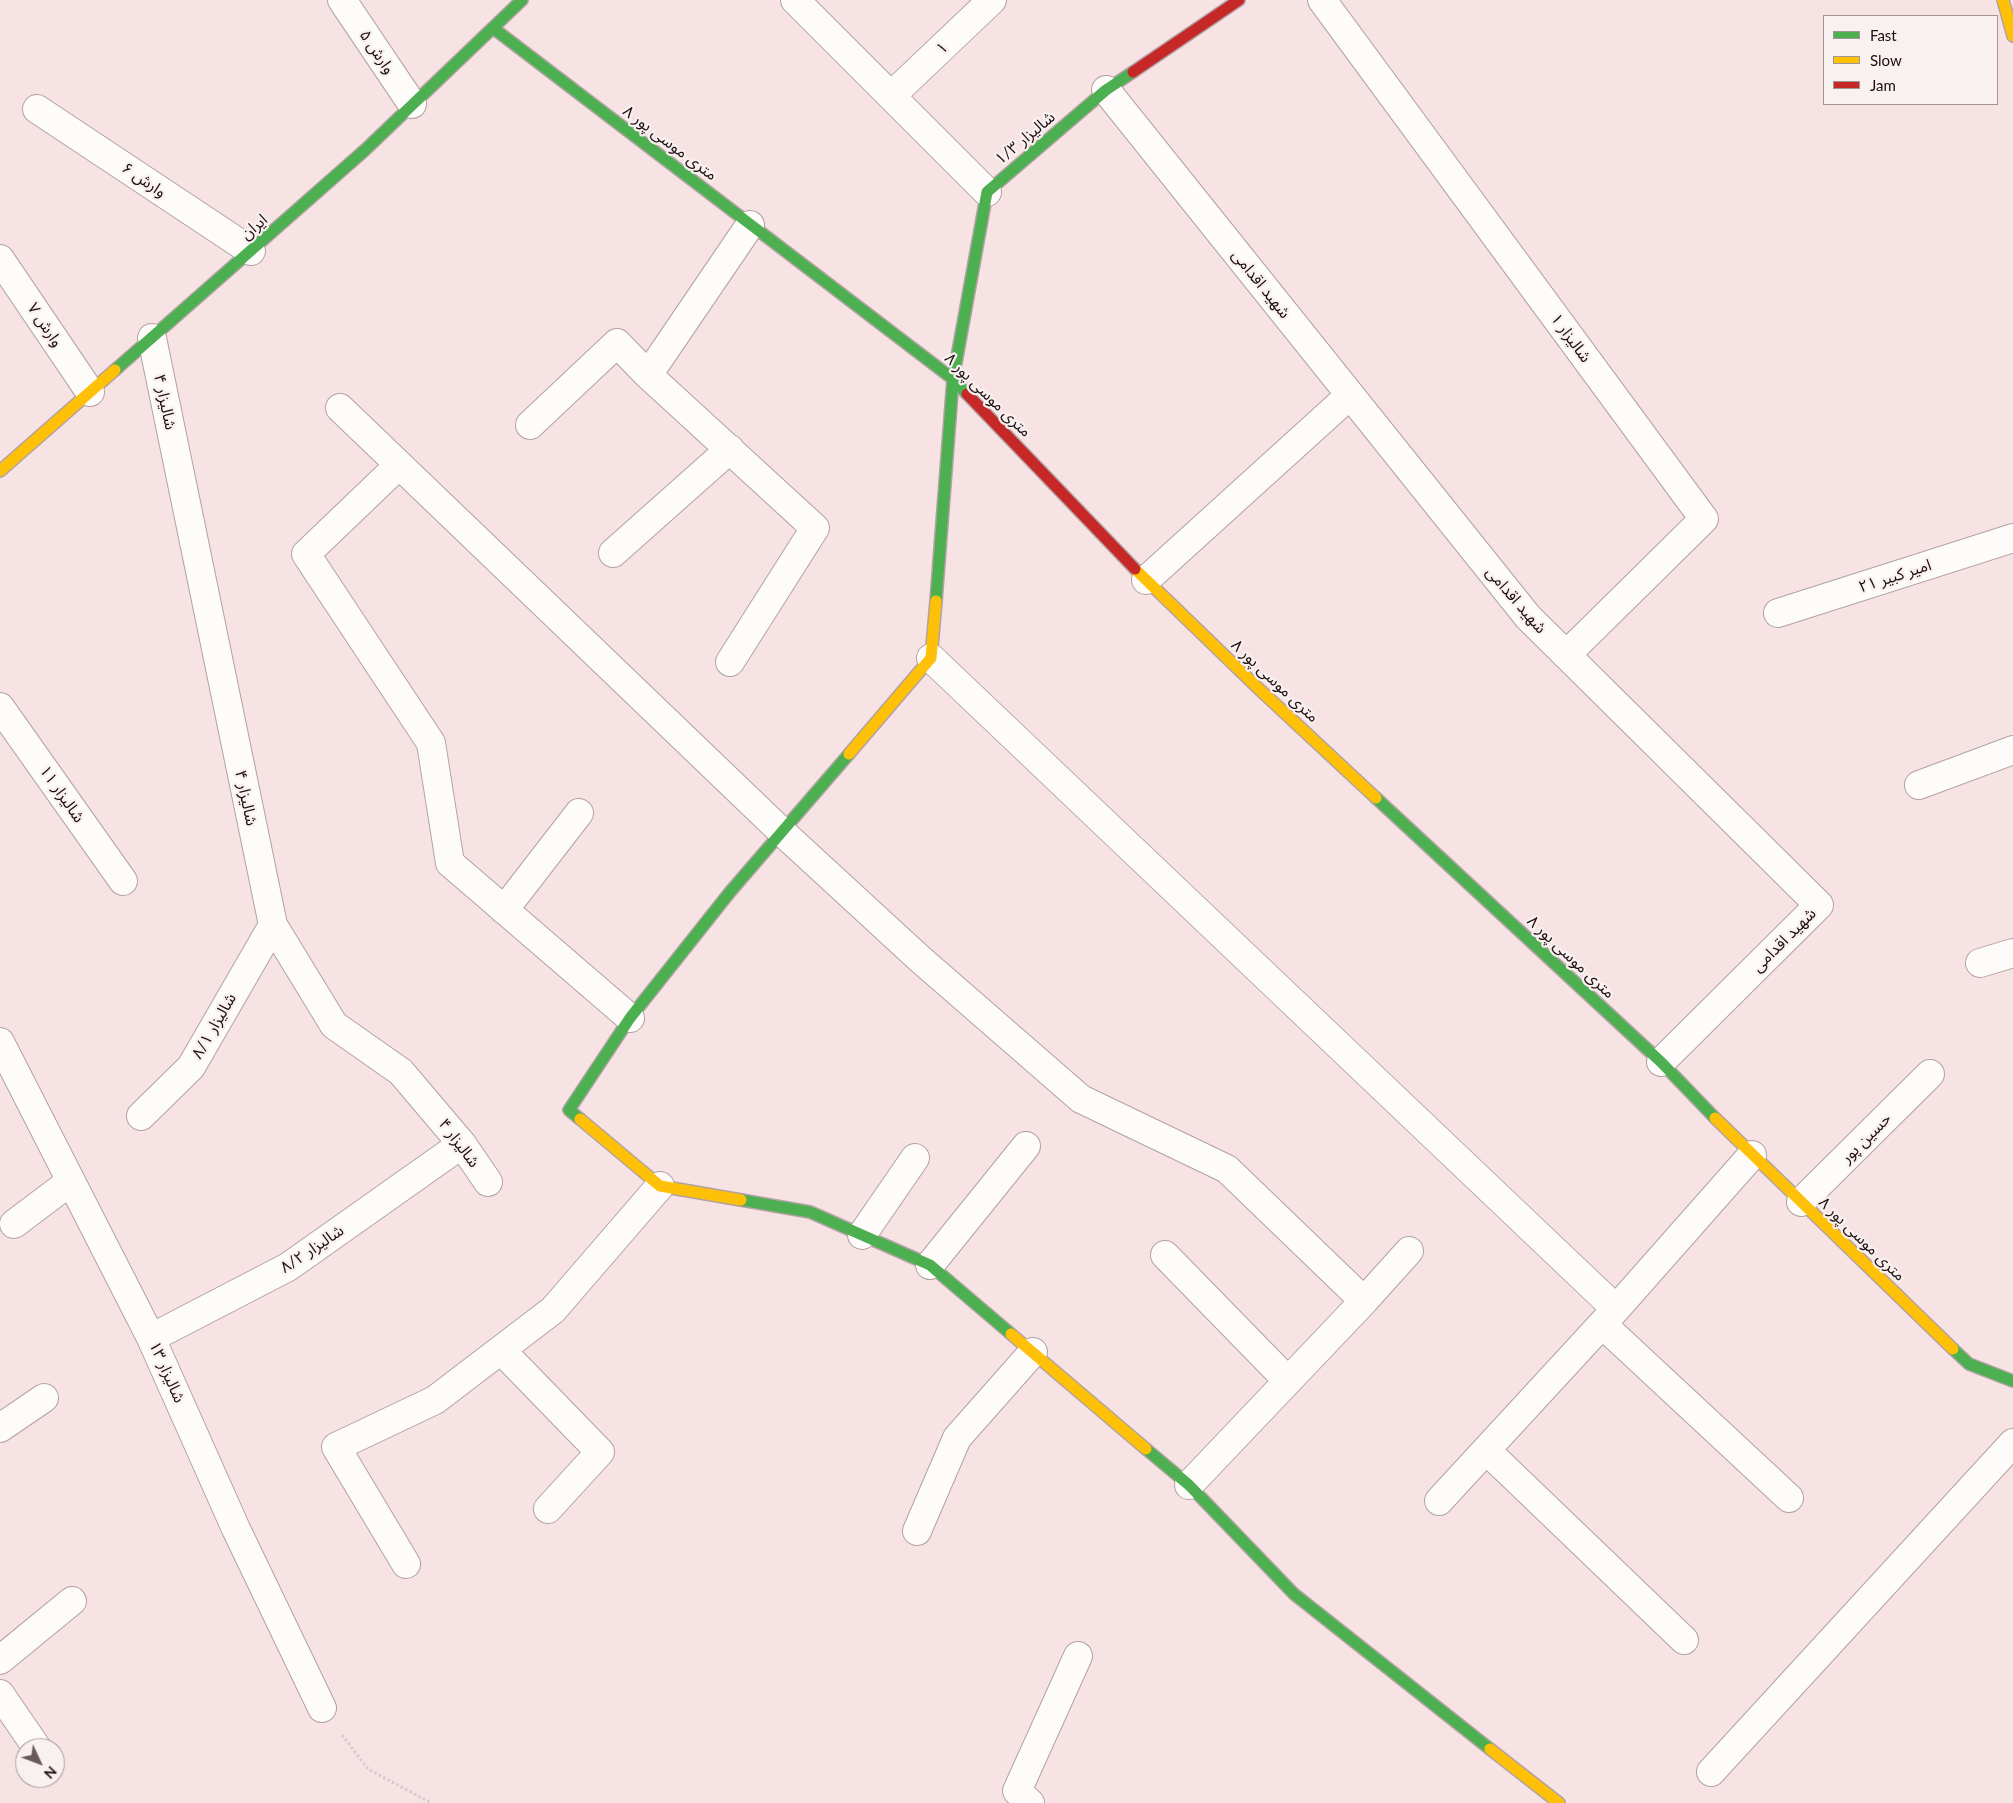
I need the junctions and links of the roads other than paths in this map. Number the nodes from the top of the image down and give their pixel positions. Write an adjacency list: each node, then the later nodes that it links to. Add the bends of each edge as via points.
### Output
1 (342, 0): 12 (street, وارش ۵)
2 (522, 0): 8 (street, ایران)
3 (795, 0): 11 (street)
4 (992, 0): 11 (street, ۱)
5 (1239, 0): 10 (street, شالیزار ۱/۳)
6 (1322, 0): 32 (street, شاليزار ۱, via 1704,519)
7 (2003, 0): 9 (street)
8 (492, 28): 12 (street, ایران); 15 (street, ۸ متری موسی پور)
9 (2013, 36)
10 (1106, 90): 14 (street, شالیزار ۱/۳); 22 (street, شهید اقدامی)
11 (891, 96): 14 (street)
12 (412, 104): 16 (street, ایران, via 366,150)
13 (37, 108): 16 (street, وارش ۶)
14 (987, 192): 20 (street)
15 (750, 225): 19 (street); 20 (street, ۸ متری موسی پور)
16 (251, 251): 18 (street, ایران)
17 (0, 259): 21 (street, وارش ۷)
18 (152, 338): 21 (street, ایران); 42 (street, شالیزار ۴)
19 (648, 375): 24 (street, via 617,343); 25 (street)
20 (953, 379): 30 (street, ۸ متری موسی پور); 33 (street)
21 (90, 392): 27 (street, ایران)
22 (1350, 395): 30 (street); 32 (street, شهید اقدامی, via 1528,618)
23 (340, 408): 26 (street)
24 (530, 425)
25 (730, 449): 29 (street); 34 (street, via 815,528)
26 (399, 465): 39 (street); 41 (street, via 306,554 430,743 450,863)
27 (0, 471)
28 (2013, 538): 31 (street, امیر کبیر ۲۱)
29 (613, 553)
30 (1146, 580): 47 (street, ۸ متری موسی پور)
31 (1778, 613)
32 (1566, 655): 47 (street, شهید اقدامی, via 1819,905)
33 (931, 658): 39 (street); 64 (street)
34 (730, 662)
35 (0, 706): 40 (street, شالیزار ۱۱)
36 (2013, 750): 37 (street)
37 (1919, 785)
38 (579, 813): 41 (street)
39 (782, 832): 45 (street); 63 (street, via 920,959 1081,1099 1227,1169)
40 (124, 881)
41 (504, 910): 45 (street)
42 (273, 925): 49 (street, شالیزار ۸/۱, via 190,1067); 50 (street, شالیزار ۴, via 334,1025 401,1072)
43 (2013, 952): 44 (street)
44 (1980, 963)
45 (630, 1018): 56 (street, via 569,1110)
46 (1, 1047): 54 (street, شالیزار ۱۳)
47 (1661, 1062): 52 (street, ۸ متری موسی پور)
48 (1930, 1074): 57 (street, حسین پور)
49 (140, 1116)
50 (462, 1144): 55 (street, شالیزار ۴); 65 (street, شالیزار ۸/۲, via 288,1267)
51 (1026, 1146): 62 (street)
52 (1752, 1155): 57 (street, ۸ متری موسی پور); 64 (street)
53 (915, 1158): 59 (street)
54 (71, 1181): 58 (street); 65 (street, شالیزار ۱۳)
55 (488, 1182)
56 (660, 1186): 59 (street, via 810,1212); 66 (street, via 554,1310)
57 (1801, 1202): 69 (street, ۸ متری موسی پور, via 1969,1364)
58 (14, 1224)
59 (862, 1235): 62 (street)
60 (1409, 1250): 63 (street)
61 (1165, 1256): 68 (street)
62 (930, 1265): 67 (street)
63 (1364, 1301): 68 (street)
64 (1609, 1316): 73 (street); 75 (street)
65 (152, 1338): 85 (street, شالیزار ۱۳, via 236,1529)
66 (501, 1350): 77 (street, via 600,1452); 79 (street, via 434,1400 336,1448)
67 (1032, 1352): 74 (street); 78 (street, via 957,1438)
68 (1288, 1381): 74 (street)
69 (2013, 1381)
70 (44, 1398): 71 (street)
71 (0, 1428)
72 (2013, 1443): 87 (street)
73 (1486, 1450): 76 (street); 81 (street)
74 (1189, 1485): 89 (street, via 1294,1594)
75 (1789, 1498)
76 (1439, 1501)
77 (548, 1509)
78 (917, 1531)
79 (406, 1564)
80 (72, 1601): 83 (street)
81 (1684, 1640)
82 (1078, 1656): 88 (street)
83 (0, 1660)
84 (0, 1694): 86 (street)
85 (322, 1708)
86 (30, 1738)
87 (1711, 1772)
88 (1024, 1797)
89 (1559, 1803)

